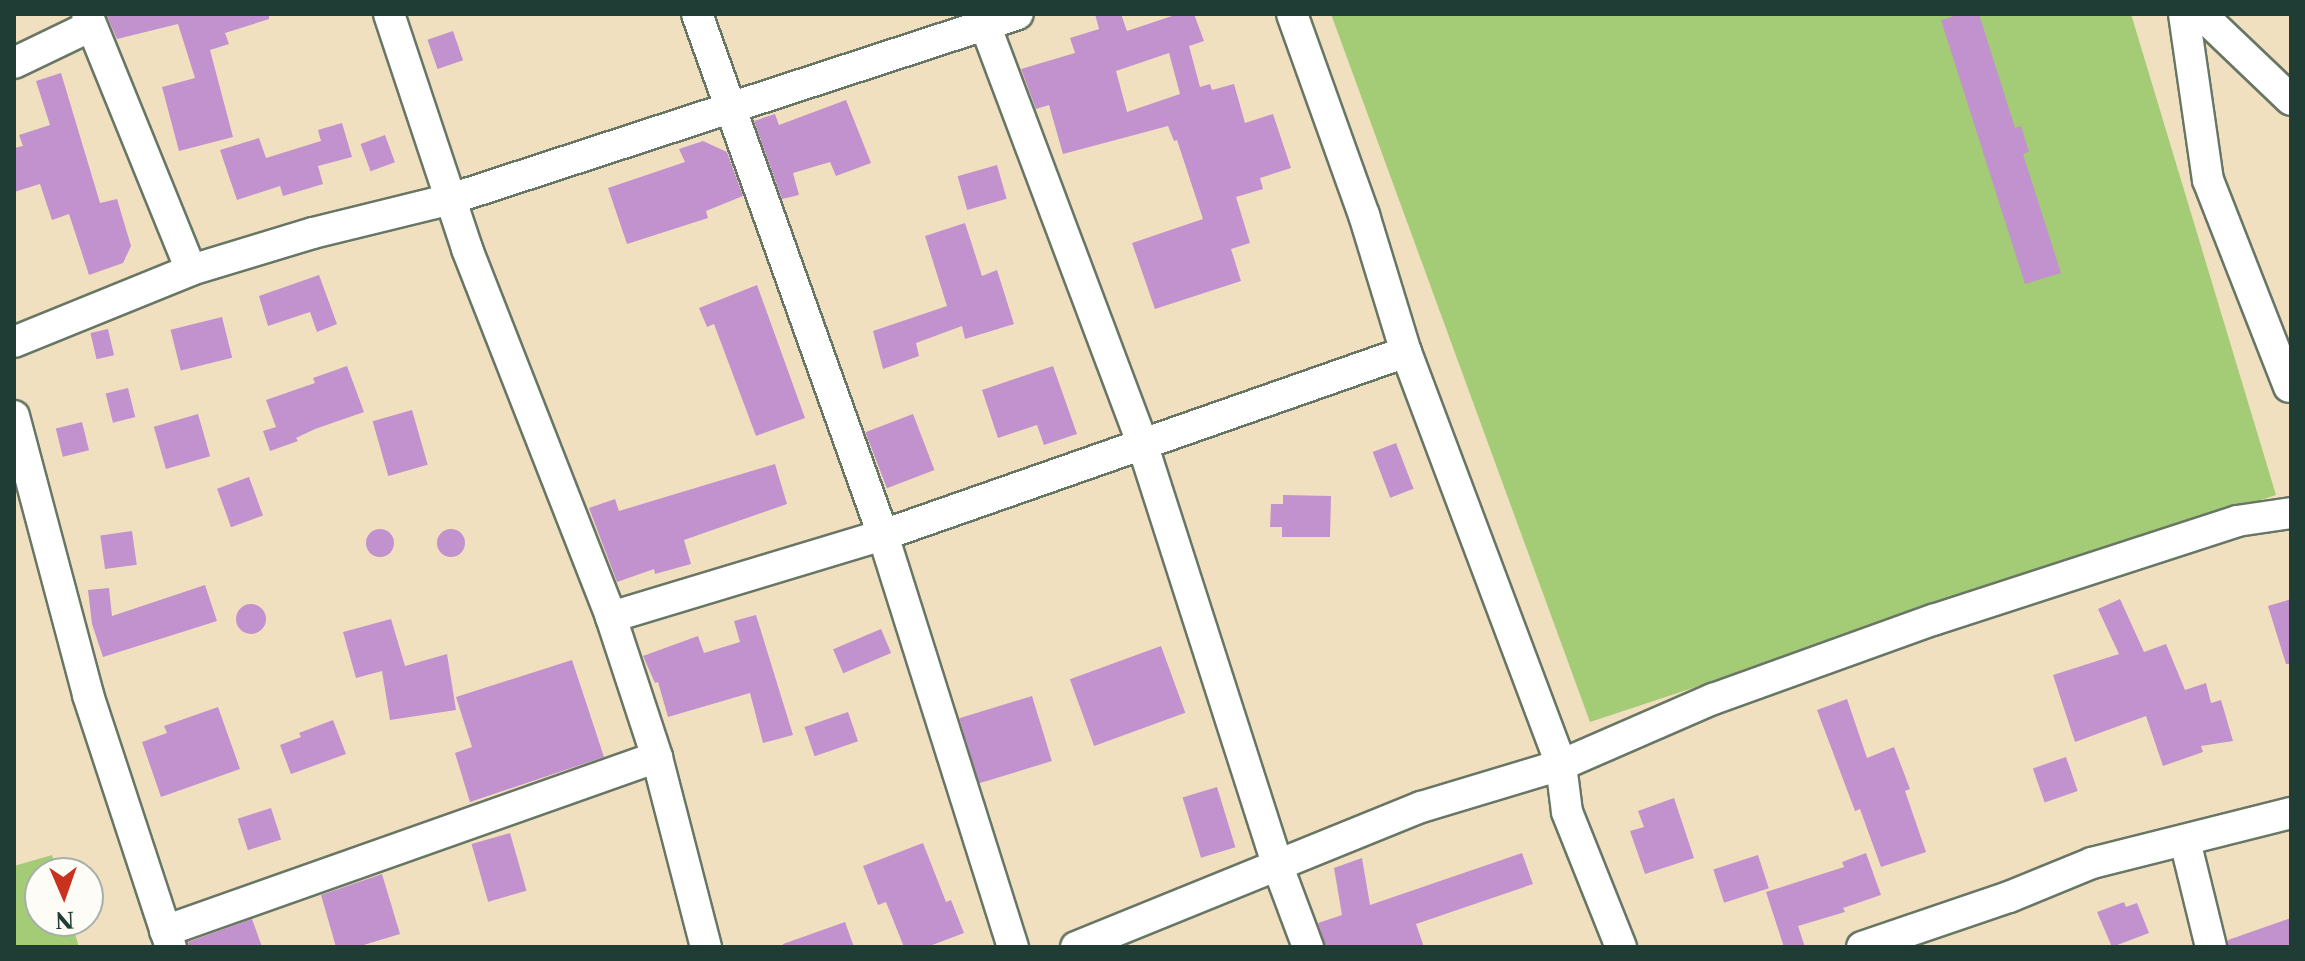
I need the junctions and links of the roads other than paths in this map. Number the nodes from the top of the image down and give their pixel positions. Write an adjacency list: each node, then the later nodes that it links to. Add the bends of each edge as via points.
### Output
1 (389, 14): 12 (street)
2 (697, 14): 11 (street)
3 (1018, 14): 7 (street)
4 (1292, 14): 15 (street)
5 (2184, 14): 16 (street, via 2208,180)
6 (2201, 14): 10 (street)
7 (982, 19): 11 (street); 18 (street)
8 (89, 20): 9 (street); 13 (street)
9 (14, 63)
10 (2291, 100)
11 (729, 108): 12 (street); 20 (street)
12 (451, 199): 13 (street); 21 (street)
13 (191, 270): 14 (street)
14 (14, 342)
15 (1406, 352): 18 (street); 23 (street)
16 (2290, 386)
17 (14, 416): 27 (street, via 88,695)
18 (1142, 443): 20 (street); 26 (street)
19 (2291, 513): 23 (street, via 2237,521 1933,620 1713,699)
20 (883, 535): 21 (street); 29 (street)
21 (611, 617): 22 (street)
22 (657, 757): 27 (street); 28 (street)
23 (1561, 765): 26 (street, via 1421,807); 32 (street, via 1567,812)
24 (2291, 813): 25 (street)
25 (2185, 841): 33 (street, via 2092,863); 34 (street)
26 (1277, 864): 30 (street); 31 (street)
27 (168, 939)
28 (706, 947)
29 (1013, 947)
30 (1076, 947)
31 (1308, 947)
32 (1621, 947)
33 (1862, 947)
34 (2211, 947)

